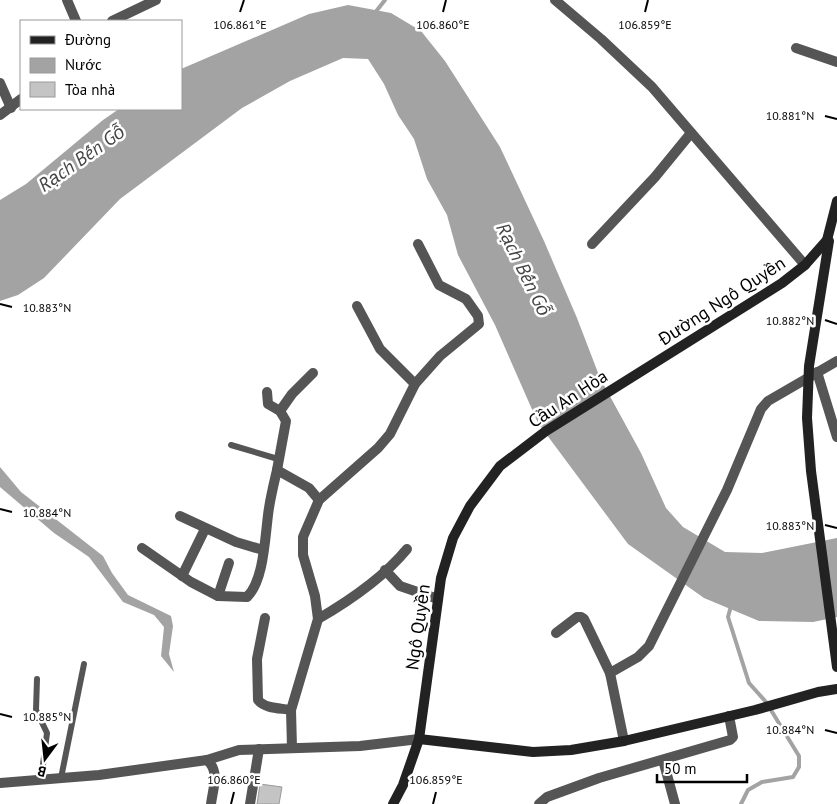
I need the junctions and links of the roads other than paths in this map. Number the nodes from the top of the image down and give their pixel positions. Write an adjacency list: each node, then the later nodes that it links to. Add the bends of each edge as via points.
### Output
1 (67, 0): 4 (street)
2 (156, 0): 5 (street)
3 (555, 0): 12 (street, via 652,87)
4 (76, 20)
5 (114, 20)
6 (796, 48): 7 (street)
7 (837, 62)
8 (0, 83): 10 (street)
9 (20, 100): 10 (street)
10 (11, 108): 11 (street)
11 (0, 115)
12 (690, 133): 16 (street); 17 (street)
13 (837, 200): 14 (street)
14 (831, 243): 17 (street, Đường Ngô Quyền); 22 (street)
15 (418, 244): 23 (street, via 439,285 466,299 479,319 478,324 440,356)
16 (592, 244)
17 (805, 265): 20 (street, Đường Ngô Quyền, via 782,284)
18 (358, 306): 23 (street, via 380,349)
19 (837, 361): 22 (street)
20 (656, 363): 29 (street, Cầu An Hòa, via 546,431)
21 (313, 373): 25 (street)
22 (813, 374): 26 (street); 45 (street, via 807,418 808,445); 46 (street, via 762,408 727,490 649,646 638,657)
23 (415, 384): 30 (street, via 390,434 366,460)
24 (267, 392): 25 (street, via 268,404)
25 (280, 411): 28 (street, via 286,421)
26 (837, 437)
27 (230, 445): 28 (lane)
28 (278, 464): 30 (street); 35 (street)
29 (500, 466): 40 (street, Ngô Quyền, via 470,506 453,538)
30 (319, 500): 42 (street, via 303,537 302,548)
31 (180, 516): 32 (street)
32 (205, 529): 35 (street); 38 (street)
33 (142, 548): 38 (street)
34 (407, 549): 37 (street)
35 (263, 550): 39 (street, via 252,592 247,597)
36 (229, 563): 39 (street)
37 (385, 570): 40 (street, via 400,586); 42 (street, via 344,604)
38 (182, 576): 39 (street)
39 (218, 596)
40 (438, 599): 51 (street, Ngô Quyền)
41 (265, 618): 49 (street, via 257,659 258,700 261,704)
42 (318, 619): 49 (street)
43 (556, 633): 46 (street, via 577,617 584,619)
44 (84, 664): 57 (lane)
45 (837, 667)
46 (610, 673): 52 (street)
47 (37, 679): 58 (lane, via 36,710 47,733)
48 (837, 690): 50 (street, via 816,692)
49 (291, 710): 53 (street)
50 (729, 716): 52 (street); 56 (street, via 733,733 730,740)
51 (419, 739): 52 (street, via 545,752); 53 (street, via 360,746); 62 (street, Ngô Quyền)
52 (624, 741)
53 (292, 748): 54 (street)
54 (259, 749): 55 (street, via 239,750); 61 (street)
55 (207, 760): 57 (street); 60 (street, via 215,771)
56 (663, 760): 63 (street, via 599,778 547,797); 64 (street)
57 (61, 778): 58 (street)
58 (41, 780): 59 (street)
59 (0, 783)
60 (211, 804)
61 (250, 804)
62 (393, 804)
63 (539, 804)
64 (675, 804)

